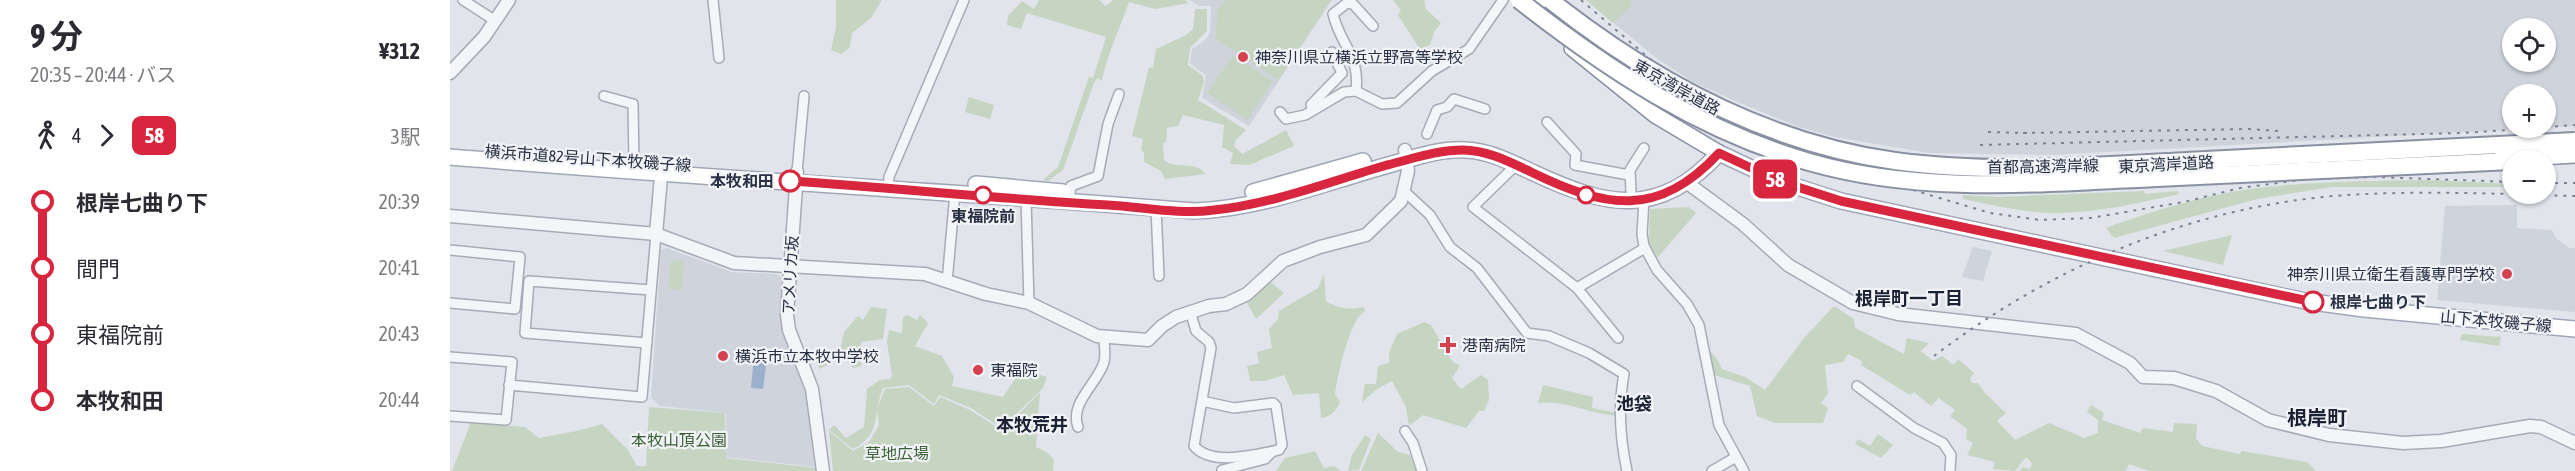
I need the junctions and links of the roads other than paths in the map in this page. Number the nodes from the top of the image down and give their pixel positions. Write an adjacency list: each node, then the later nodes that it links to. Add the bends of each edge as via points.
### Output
1 (463, 0): 10 (street)
2 (509, 0): 10 (street)
3 (713, 0): 13 (street)
4 (964, 0): 38 (street)
5 (1503, 0): 15 (street, via 1469,49 1432,71 1397,103 1382,104)
6 (1517, 0): 24 (main road, 東京湾岸道路, via 1619,88); 32 (highway, 首都高速湾岸線, bridge, via 1601,63 1689,115 1808,162 1873,176 1947,185 2008,185)
7 (1524, 0): 30 (main road, 東京湾岸道路, bridge, via 1605,64 1704,120 1808,160 1915,180 2059,181)
8 (1537, 0): 24 (main road, 東京湾岸道路, via 1686,127)
9 (1548, 0): 25 (highway, 首都高速湾岸線, bridge, via 1631,60 1725,111 1801,139 1894,161 1983,167 2074,166)
10 (494, 20): 14 (street, via 484,37)
11 (1373, 26): 15 (street, via 1353,4 1347,3 1333,14 1338,36 1355,59)
12 (1332, 52): 21 (street, via 1342,74)
13 (719, 58)
14 (450, 73)
15 (1356, 91): 21 (street, via 1330,98)
16 (1119, 94): 44 (street, via 1108,124 1098,176 1071,186)
17 (604, 96): 33 (street, via 633,104)
18 (804, 96): 36 (street)
19 (1485, 109): 23 (street, via 1454,99 1447,108 1437,110)
20 (1280, 112): 21 (street, via 1286,119)
21 (1298, 117)
22 (1547, 122): 37 (street, via 1576,154 1575,165)
23 (1427, 134)
24 (1699, 143): 28 (main road, 東京湾岸道路)
25 (2575, 143)
26 (450, 148): 33 (main road, 横浜市道82号山下本牧磯子線)
27 (1644, 148): 37 (street)
28 (1719, 153): 39 (main road); 58 (main road, 山下本牧磯子線, via 1779,181 1841,201 2263,293 2364,309)
29 (1406, 155): 34 (main road, via 1466,150); 41 (street); 43 (main road, via 1457,140 1481,143 1516,154 1593,189); 44 (main road, via 1211,201); 45 (main road, via 1234,207 1195,211)
30 (2575, 155)
31 (450, 157): 35 (main road, 横浜市道82号山下本牧磯子線)
32 (2502, 161)
33 (634, 163): 35 (main road, 横浜市道82号山下本牧磯子線)
34 (1516, 165): 43 (main road, via 1587,196 1611,201); 53 (street, via 1473,207)
35 (662, 170): 36 (main road, 横浜市道82号山下本牧磯子線); 47 (street)
36 (797, 176): 38 (main road, 横浜市道82号山下本牧磯子線); 50 (street, アメリカ坂)
37 (1629, 176): 43 (street)
38 (888, 182): 40 (main road); 42 (main road)
39 (1686, 182): 43 (main road, via 1670,192); 69 (street, via 1743,224 1788,265 1860,306 1898,314 2076,334 2130,363 2143,376 2174,378 2216,391 2268,420 2329,435 2403,443 2441,441 2530,426)
40 (1028, 190): 42 (main road); 44 (main road); 56 (street)
41 (1404, 192): 57 (street, via 1401,201 1366,235 1301,253 1283,261 1247,294 1226,304); 75 (street, via 1430,215 1450,247 1477,268 1527,333 1549,336 1624,374 1619,399)
42 (955, 193): 52 (street)
43 (1637, 196): 48 (street)
44 (1070, 198): 45 (main road)
45 (1156, 208): 51 (street)
46 (450, 216): 47 (street)
47 (656, 234): 50 (street, via 734,263); 54 (street)
48 (1645, 248): 53 (street); 71 (street, via 1699,325 1719,425)
49 (450, 250): 55 (street, via 520,257 515,309)
50 (789, 266): 52 (street, via 925,274); 73 (street, アメリカ坂, via 789,330 812,389)
51 (1160, 276)
52 (947, 282): 56 (street)
53 (1577, 288): 60 (street)
54 (651, 290): 61 (street); 61 (street, via 529,281 525,333)
55 (450, 303)
56 (1029, 303): 59 (street)
57 (1190, 311): 59 (street, via 1162,326 1148,340); 65 (street, via 1196,331 1211,348)
58 (2575, 329)
59 (1104, 338): 67 (street, via 1105,361 1082,400 1076,420)
60 (1618, 339)
61 (646, 343): 63 (street, via 642,397)
62 (450, 357): 63 (street, via 512,362)
63 (509, 385): 66 (street, via 506,420)
64 (1857, 386): 78 (street, via 1914,428 1943,442 1951,454)
65 (1202, 400): 70 (street, via 1234,408 1273,403 1282,445); 70 (street, via 1194,446 1198,452 1229,459)
66 (450, 416)
67 (1078, 427)
68 (1406, 431): 74 (street)
69 (2575, 443)
70 (1272, 452): 72 (street, via 1265,459)
71 (1736, 457): 76 (street); 77 (street)
72 (1222, 470)
73 (823, 471)
74 (1422, 471)
75 (1627, 471)
76 (1712, 471)
77 (1744, 471)
78 (1950, 471)

